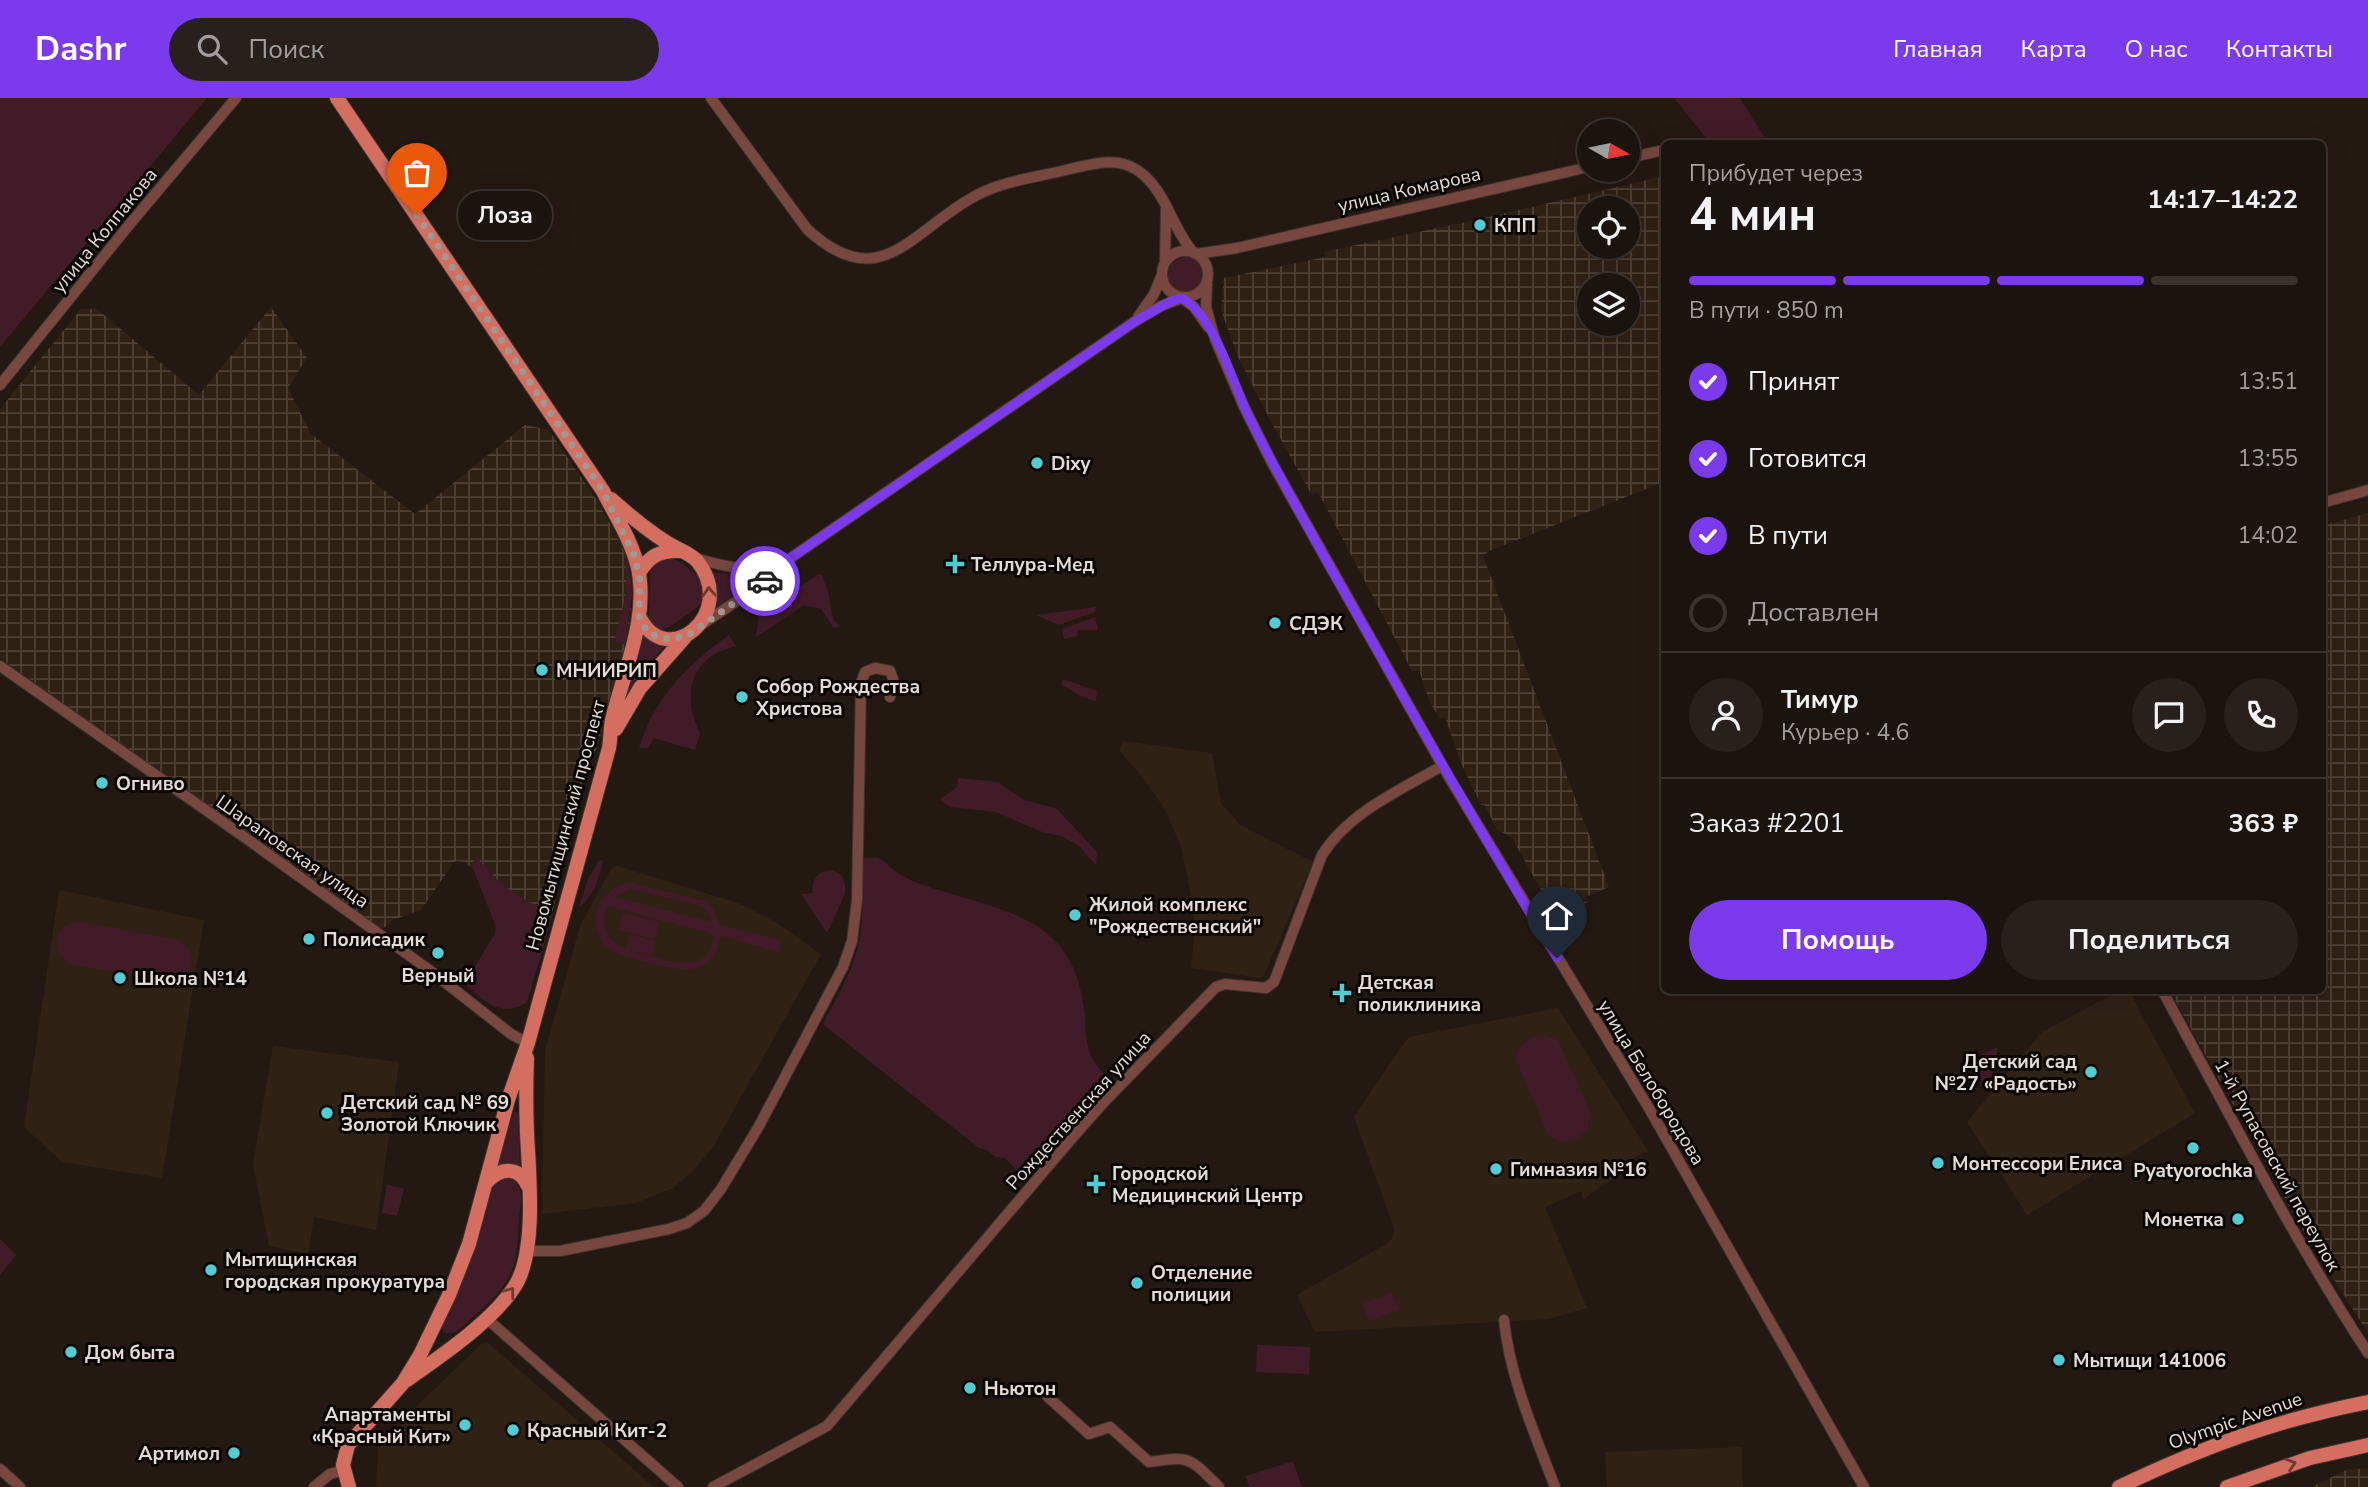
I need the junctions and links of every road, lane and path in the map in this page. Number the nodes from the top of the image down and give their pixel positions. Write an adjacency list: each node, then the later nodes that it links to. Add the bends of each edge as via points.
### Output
1 (236, 98): 16 (street, улица Колпакова)
2 (337, 98): 18 (main road, Новомытищинский проспект)
3 (710, 98): 7 (street, via 807,229 852,258 869,260 890,254 994,187 1085,165 1114,162 1130,166 1150,181)
4 (1661, 151): 5 (street)
5 (1640, 155)
6 (1577, 170): 8 (street, улица Комарова)
7 (1165, 202): 9 (street); 10 (street)
8 (1237, 248): 9 (street, улица Комарова); 12 (street, улица Комарова, via 1216,261)
9 (1195, 253): 10 (street, via 1177,252); 12 (street, via 1206,263)
10 (1165, 263): 11 (street)
11 (1162, 275): 13 (street, via 1168,291); 14 (street)
12 (1208, 280): 13 (street, via 1199,293); 15 (street, улица Белобородова, via 1206,307)
13 (1182, 298): 14 (street); 15 (street, улица Белобородова)
14 (1134, 322): 22 (street)
15 (1215, 339): 29 (street, улица Белобородова, via 1272,463)
16 (0, 385)
17 (2368, 490): 19 (street)
18 (603, 491): 20 (main road); 23 (main road, Новомытищинский проспект, via 631,546)
19 (2326, 502)
20 (681, 551): 21 (main road); 23 (main road, via 657,554)
21 (695, 558): 22 (street, via 743,569); 25 (main road, one-way to 21, via 709,606 711,590)
22 (779, 566): 25 (street, via 753,590)
23 (639, 573): 24 (main road, Новомытищинский проспект)
24 (639, 616): 25 (main road, via 650,634 668,639); 28 (main road, Новомытищинский проспект, via 612,718)
25 (692, 631): 28 (main road, via 635,696)
26 (0, 666): 31 (street, Шараповская улица)
27 (890, 697): 34 (street, via 890,671 875,667 865,673 861,683 857,900 848,955 779,1091 721,1189 696,1217 669,1229 560,1251)
28 (610, 746): 31 (main road, Новомытищинский проспект)
29 (1442, 766): 51 (street, Рождественская улица, via 1359,816 1332,841 1301,906 1274,982 1266,988 1216,987 1106,1100 827,1426); 54 (street, улица Белобородова, via 1650,1110)
30 (2164, 994): 39 (street, 1-й Рупасовский переулок, via 2284,1217)
31 (528, 1043): 32 (main road, Новомытищинский проспект); 33 (main road, Новомытищинский проспект)
32 (487, 1182): 33 (main road, via 509,1170 522,1175); 37 (main road, Новомытищинский проспект)
33 (529, 1187): 34 (main road, Новомытищинский проспект)
34 (527, 1251): 35 (main road, Новомытищинский проспект, one-way to 34, via 516,1285)
35 (486, 1318): 38 (main road, Новомытищинский проспект); 50 (street)
36 (1504, 1320): 53 (street, via 1506,1347 1524,1408)
37 (435, 1324): 38 (main road, via 446,1339); 40 (main road, Новомытищинский проспект)
38 (464, 1337): 40 (main road, Новомытищинский проспект)
39 (2368, 1353)
40 (403, 1383): 45 (main road, Новомытищинский проспект, via 348,1445)
41 (1048, 1396): 52 (street, via 1089,1434 1110,1427 1149,1462 1181,1457 1193,1461)
42 (2365, 1402): 55 (main road, Olympic Avenue, via 2243,1434)
43 (2368, 1445): 46 (main road, one-way to 43, via 2310,1458)
44 (0, 1469): 47 (street)
45 (344, 1470): 48 (street); 49 (main road)
46 (2253, 1482): 56 (main road)
47 (20, 1487)
48 (314, 1487)
49 (349, 1487)
50 (678, 1487)
51 (713, 1487)
52 (1219, 1487)
53 (1555, 1487)
54 (1866, 1487)
55 (2119, 1487)
56 (2227, 1487)

